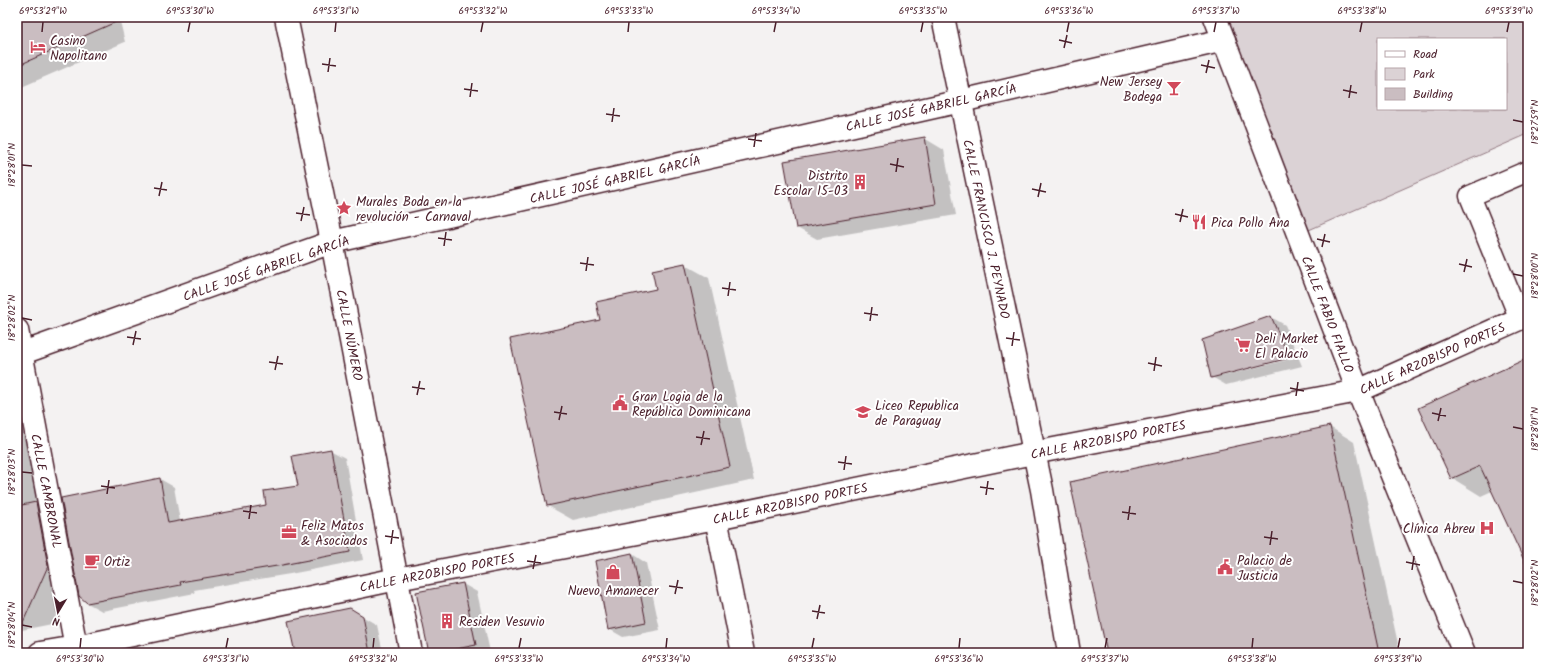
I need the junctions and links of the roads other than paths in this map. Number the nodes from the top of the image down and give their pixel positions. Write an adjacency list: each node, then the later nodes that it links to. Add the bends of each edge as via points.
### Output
1 (286, 17): 7 (street, CALLE NÚMERO)
2 (943, 17): 5 (street, CALLE FRANCISCO J. PEYNADO)
3 (1215, 17): 4 (street, CALLE FABIO FIALLO)
4 (1224, 40): 5 (street, CALLE JOSÉ GABRIEL GARCÍA); 11 (street, CALLE FABIO FIALLO)
5 (960, 101): 7 (street, CALLE JOSÉ GABRIEL GARCÍA); 12 (street, CALLE FRANCISCO J. PEYNADO)
6 (1528, 171): 8 (lane, via 1470,196)
7 (332, 242): 10 (street, CALLE JOSÉ GABRIEL GARCÍA); 14 (street, CALLE NÚMERO)
8 (1524, 317): 11 (street, CALLE ARZOBISPO PORTES)
9 (17, 330): 10 (street, CALLE CAMBRONAL)
10 (19, 355): 15 (street, CALLE CAMBRONAL)
11 (1358, 392): 12 (street, CALLE ARZOBISPO PORTES); 20 (street, CALLE FABIO FIALLO)
12 (1033, 453): 13 (street, CALLE ARZOBISPO PORTES); 19 (street, CALLE FRANCISCO J. PEYNADO, via 1042,490)
13 (716, 518): 14 (street, CALLE ARZOBISPO PORTES); 18 (street)
14 (397, 579): 15 (street, CALLE ARZOBISPO PORTES); 17 (street, CALLE NÚMERO)
15 (77, 650): 16 (street, CALLE ARZOBISPO PORTES)
16 (40, 653)
17 (410, 653)
18 (743, 653)
19 (1069, 653)
20 (1464, 653)

